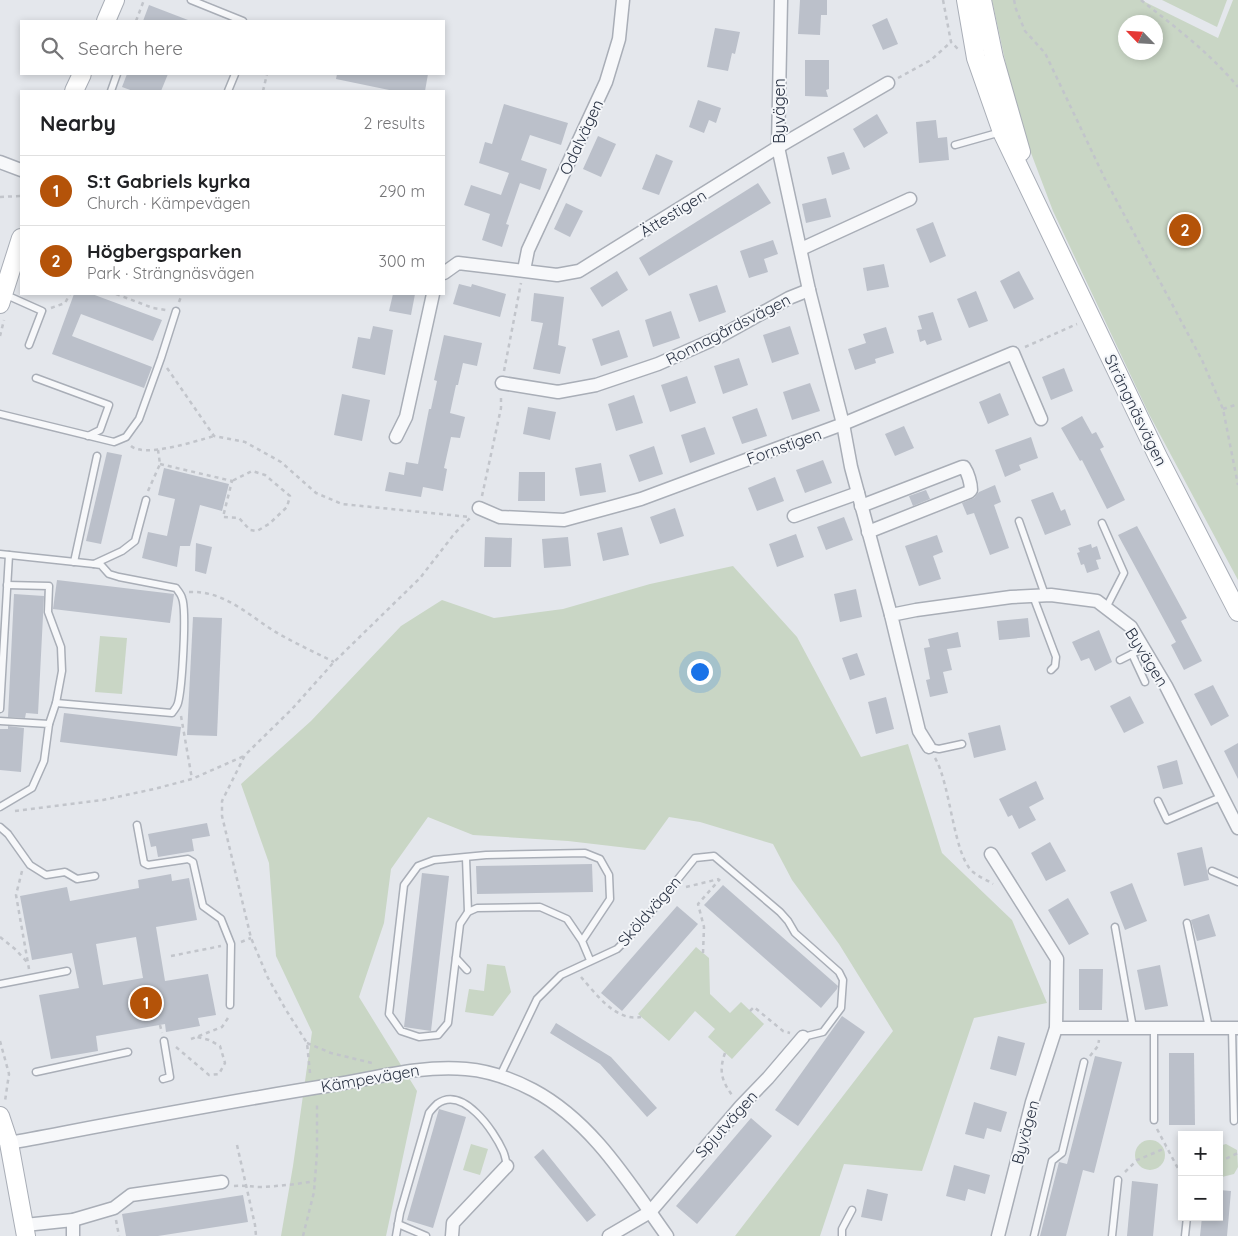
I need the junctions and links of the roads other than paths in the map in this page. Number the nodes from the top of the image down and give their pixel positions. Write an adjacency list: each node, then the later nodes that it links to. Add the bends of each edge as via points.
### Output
1 (191, 0): 8 (lane)
2 (622, 0): 24 (street, Odalvägen, via 619,39 606,82 528,250)
3 (781, 0): 18 (street, Byvägen)
4 (966, 0): 16 (main road, Strängnäsvägen, via 976,58)
5 (982, 0): 16 (main road, Strängnäsvägen)
6 (112, 1): 7 (main road)
7 (106, 20)
8 (241, 20)
9 (82, 75): 13 (main road)
10 (117, 75): 14 (lane)
11 (235, 75): 15 (lane)
12 (888, 83): 18 (street, Ättestigen)
13 (74, 90)
14 (111, 90)
15 (228, 90)
16 (1008, 131): 17 (lane); 54 (main road, Strängnäsvägen, via 1038,207 1158,457)
17 (955, 145)
18 (778, 147): 23 (street, Byvägen); 24 (street, Ättestigen, via 579,271 557,275)
19 (0, 162): 20 (street)
20 (20, 170)
21 (910, 199): 23 (street)
22 (20, 241): 28 (main road)
23 (801, 249): 26 (street, Byvägen)
24 (524, 270): 25 (street, Ättestigen, via 458,263)
25 (445, 272)
26 (809, 290): 32 (street, Ronnagårdsvägen, via 719,337 658,364 596,385 558,392); 35 (street, Byvägen)
27 (433, 295): 37 (street, via 406,417)
28 (1, 299): 30 (lane, via 42,311)
29 (176, 312): 36 (lane, via 139,419 126,437 114,442)
30 (29, 345)
31 (36, 378): 36 (lane, via 109,405 100,430)
32 (502, 383)
33 (0, 414): 36 (lane)
34 (1040, 419): 35 (street, Fornstigen, via 1013,353)
35 (843, 424): 39 (street, Byvägen); 42 (street, Fornstigen, via 641,499 564,520 500,518)
36 (88, 436)
37 (396, 437)
38 (97, 456): 49 (lane)
39 (858, 493): 41 (street, Byvägen); 43 (street)
40 (146, 500): 50 (lane, via 135,541)
41 (861, 506): 46 (street, Byvägen); 46 (street, via 962,467 971,487 969,492)
42 (475, 512)
43 (794, 516)
44 (1019, 521): 52 (lane)
45 (1102, 523): 53 (lane, via 1124,574)
46 (868, 532): 55 (street, Byvägen)
47 (0, 554): 48 (lane)
48 (8, 555): 49 (lane); 51 (lane)
49 (74, 562): 50 (lane)
50 (94, 564): 61 (lane, via 101,565 119,578 176,588 183,598 183,659 178,705 172,713)
51 (7, 584): 61 (lane, via 49,586 48,612 61,647 62,671); 62 (lane)
52 (1039, 595): 53 (street, Byvägen, via 1097,601); 55 (street, Byvägen); 59 (lane, via 1056,657)
53 (1106, 608): 56 (street, Byvägen, via 1131,627)
54 (1238, 612)
55 (890, 615): 66 (street, Byvägen, via 918,731)
56 (1144, 648): 57 (lane); 67 (street, Byvägen)
57 (1132, 654): 58 (lane); 60 (lane)
58 (1120, 660)
59 (1051, 670)
60 (1145, 682)
61 (56, 703): 64 (lane)
62 (0, 710)
63 (0, 721): 64 (lane)
64 (49, 724): 69 (lane, via 44,762 32,788)
65 (962, 744): 66 (lane, via 939,750)
66 (929, 748)
67 (1221, 797): 68 (lane, via 1168,820); 72 (street, Byvägen)
68 (1158, 802)
69 (0, 807)
70 (137, 825): 87 (lane, via 144,863 188,859 193,862 203,906 221,919 231,944)
71 (0, 827): 76 (lane, via 26,861 46,874 66,872 76,879)
72 (1238, 828)
73 (991, 854): 88 (street, Byvägen, via 1057,959)
74 (466, 858): 78 (lane); 81 (lane, via 585,853 600,859 609,875 610,898); 82 (lane, via 434,860 418,866 404,885 389,1014 401,1031 420,1037 438,1035 448,1023)
75 (1212, 871): 77 (lane)
76 (95, 876)
77 (1238, 882)
78 (468, 912): 81 (lane, via 477,908 540,907 567,919); 82 (lane, via 460,924)
79 (1187, 923): 91 (lane)
80 (1115, 927): 89 (lane)
81 (582, 941): 83 (lane)
82 (456, 958): 84 (lane)
83 (590, 960): 93 (lane, Sköldvägen, via 617,949 694,858 714,856 780,912 795,932 839,972 843,980 841,1008 823,1032); 98 (lane, Sköldvägen, via 561,975 537,999)
84 (467, 970)
85 (67, 971): 86 (lane)
86 (0, 984)
87 (230, 1005)
88 (1056, 1028): 89 (street); 120 (street, Byvägen, via 1032,1102)
89 (1133, 1028): 90 (street)
90 (1154, 1028): 91 (street); 101 (lane)
91 (1209, 1028): 92 (street)
92 (1235, 1028): 102 (lane)
93 (803, 1037): 108 (street, Spjutvägen)
94 (166, 1040): 99 (lane, via 170,1077)
95 (128, 1052): 97 (lane)
96 (1084, 1062): 121 (lane, via 1062,1153 1052,1161)
97 (36, 1072)
98 (500, 1076): 103 (street, Kämpevägen, via 490,1071 464,1068 430,1068); 108 (street, Kämpevägen, via 534,1090 566,1112 596,1140)
99 (163, 1078)
100 (0, 1116): 103 (main road)
101 (1154, 1120)
102 (1234, 1121)
103 (8, 1143): 112 (main road)
104 (507, 1166): 111 (lane, via 504,1152 487,1123 470,1106 453,1100 438,1103 428,1113); 116 (street, via 454,1223)
105 (1118, 1180): 122 (lane)
106 (222, 1182): 109 (street, via 131,1196 114,1208)
107 (852, 1210): 119 (lane, via 842,1229)
108 (650, 1212): 117 (street, Spjutvägen); 118 (street, Kämpevägen)
109 (73, 1220): 112 (street); 113 (street)
110 (1187, 1221): 123 (lane)
111 (398, 1224): 114 (lane); 115 (lane)
112 (25, 1231)
113 (74, 1236)
114 (396, 1236)
115 (426, 1236)
116 (452, 1236)
117 (610, 1236)
118 (667, 1236)
119 (842, 1236)
120 (998, 1236)
121 (1034, 1236)
122 (1112, 1236)
123 (1185, 1236)

